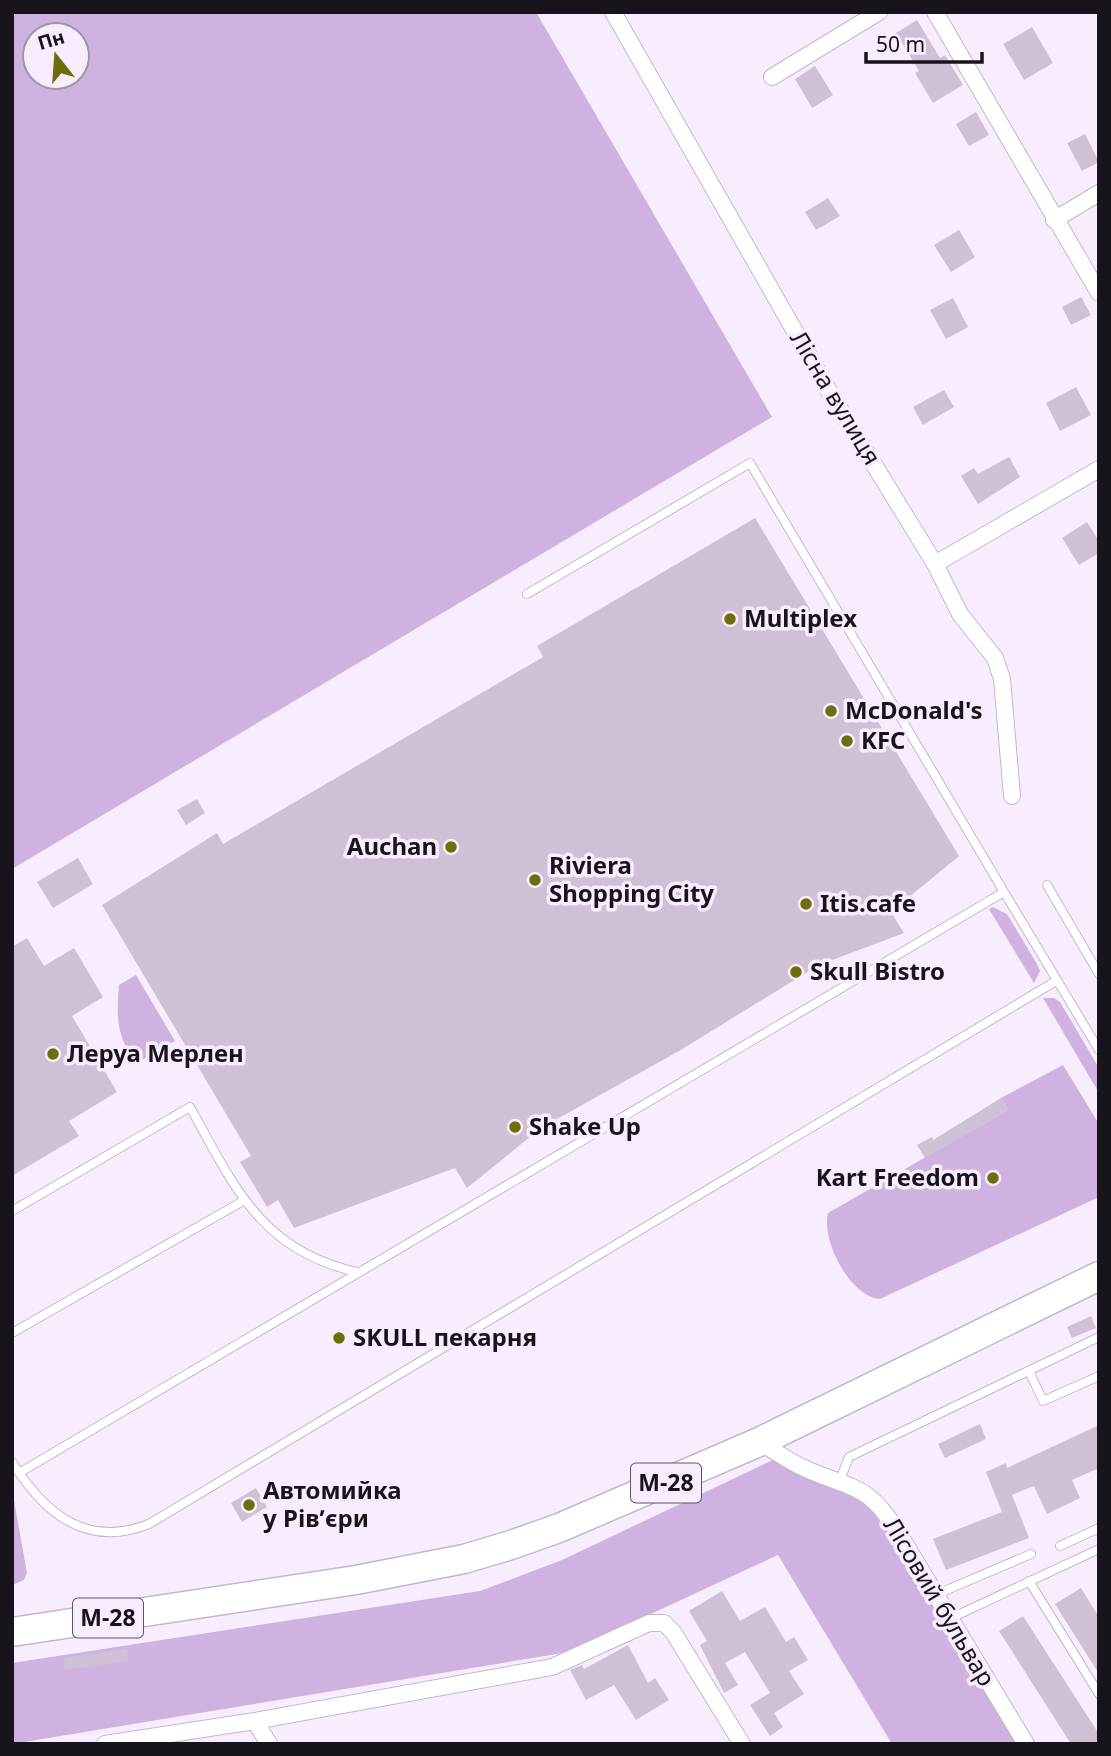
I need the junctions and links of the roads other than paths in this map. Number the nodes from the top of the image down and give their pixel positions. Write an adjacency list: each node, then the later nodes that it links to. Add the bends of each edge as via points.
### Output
1 (613, 12): 9 (street, Лісна вулиця, via 830,393)
2 (879, 12): 4 (street)
3 (935, 12): 6 (street)
4 (772, 77)
5 (1099, 193): 6 (street)
6 (1054, 220): 7 (street)
7 (1099, 293)
8 (1099, 469): 9 (street)
9 (935, 564): 11 (street, Лісна вулиця, via 960,614 995,658 1002,679)
10 (527, 594): 13 (lane, via 750,463)
11 (1012, 796)
12 (1047, 885): 14 (lane)
13 (1004, 892): 15 (lane); 19 (lane)
14 (1099, 974)
15 (1056, 981): 16 (lane); 27 (lane, via 157,1519 131,1530 77,1527 44,1504)
16 (1099, 1050)
17 (243, 1201): 18 (lane, via 190,1107); 19 (lane, via 297,1251 329,1266); 21 (lane)
18 (12, 1211)
19 (357, 1272): 27 (lane)
20 (1099, 1276): 25 (highway, М-28)
21 (12, 1333)
22 (1099, 1337): 23 (lane)
23 (1028, 1371): 24 (lane, via 1043,1401); 28 (lane, via 849,1457)
24 (1099, 1376)
25 (759, 1442): 28 (street, Лісовий бульвар, via 806,1469); 36 (highway, М-28, via 559,1528 464,1559)
26 (12, 1462): 27 (lane)
27 (19, 1473)
28 (840, 1480): 34 (street, Лісовий бульвар, via 859,1489 885,1512)
29 (1099, 1528): 30 (lane)
30 (1060, 1546)
31 (1099, 1549): 33 (lane)
32 (1031, 1554): 34 (lane)
33 (1029, 1581): 35 (lane); 37 (lane)
34 (935, 1595): 35 (street, Лісовий бульвар)
35 (949, 1619): 42 (street, Лісовий бульвар)
36 (12, 1632)
37 (1099, 1694)
38 (255, 1721): 39 (street); 40 (street); 41 (street, via 552,1667 649,1623 664,1623)
39 (105, 1744)
40 (269, 1744)
41 (742, 1744)
42 (1026, 1744)

